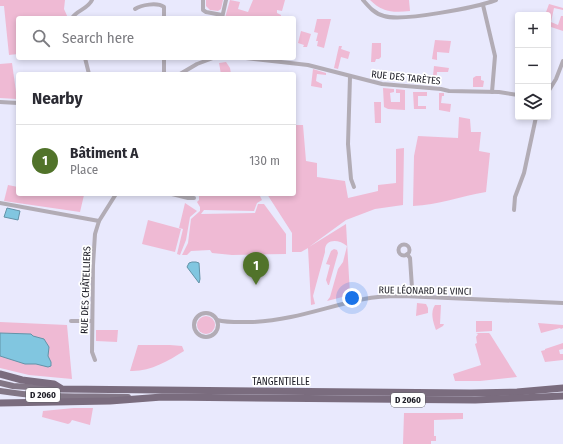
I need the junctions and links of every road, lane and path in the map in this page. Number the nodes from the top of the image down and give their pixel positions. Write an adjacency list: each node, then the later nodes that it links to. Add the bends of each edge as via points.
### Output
1 (92, 0): 8 (street, via 87,8)
2 (203, 0): 10 (street, via 206,12)
3 (226, 0): 10 (street)
4 (363, 0): 6 (street, via 376,12 391,18)
5 (496, 0): 6 (street)
6 (483, 5): 21 (street, via 495,56)
7 (135, 9): 9 (street, via 141,5 160,5 164,7)
8 (73, 16)
9 (164, 16)
10 (222, 16)
11 (86, 60): 16 (street)
12 (164, 60): 17 (street)
13 (208, 60): 18 (street)
14 (264, 60): 19 (street, RUE DES TARÈTES, via 308,65)
15 (563, 60): 20 (street)
16 (88, 72)
17 (164, 72)
18 (183, 72)
19 (350, 77): 21 (street, RUE DES TARÈTES, via 382,84 449,91); 26 (street, via 348,144)
20 (551, 87)
21 (492, 92): 22 (street, RUE DES TARÈTES)
22 (515, 95)
23 (0, 102): 24 (street)
24 (16, 103)
25 (535, 120): 31 (street, via 524,173 515,196)
26 (354, 187)
27 (115, 196): 32 (street)
28 (180, 196): 29 (street)
29 (194, 198)
30 (0, 203): 32 (street)
31 (514, 210)
32 (99, 221): 38 (street, RUE DES CHÂTELLIERS, via 94,249)
33 (407, 254): 34 (street, via 410,258)
34 (410, 296): 35 (street, RUE LÉONARD DE VINCI); 39 (street, RUE LÉONARD DE VINCI, via 372,297 295,317)
35 (563, 303)
36 (217, 320): 39 (street, RUE LÉONARD DE VINCI); 40 (street); 40 (street, RUE LÉONARD DE VINCI, via 212,314 204,313 196,317 194,326 198,334 203,336 211,335)
37 (71, 321): 38 (street)
38 (92, 321): 41 (street, RUE DES CHÂTELLIERS, via 92,352)
39 (236, 322): 40 (street)
40 (217, 330)
41 (95, 360)
42 (0, 374): 45 (highway, via 54,384)
43 (0, 383): 45 (main road, TANGENTIELLE / D 2060)
44 (563, 387): 45 (highway, TANGENTIELLE / D 2060, via 518,392 421,393)
45 (62, 389)
46 (0, 391): 48 (main road, TANGENTIELLE / D 2060, via 46,396)
47 (563, 396): 48 (highway, TANGENTIELLE / D 2060, via 475,400)
48 (162, 397): 49 (highway, via 110,401)
49 (0, 403)

